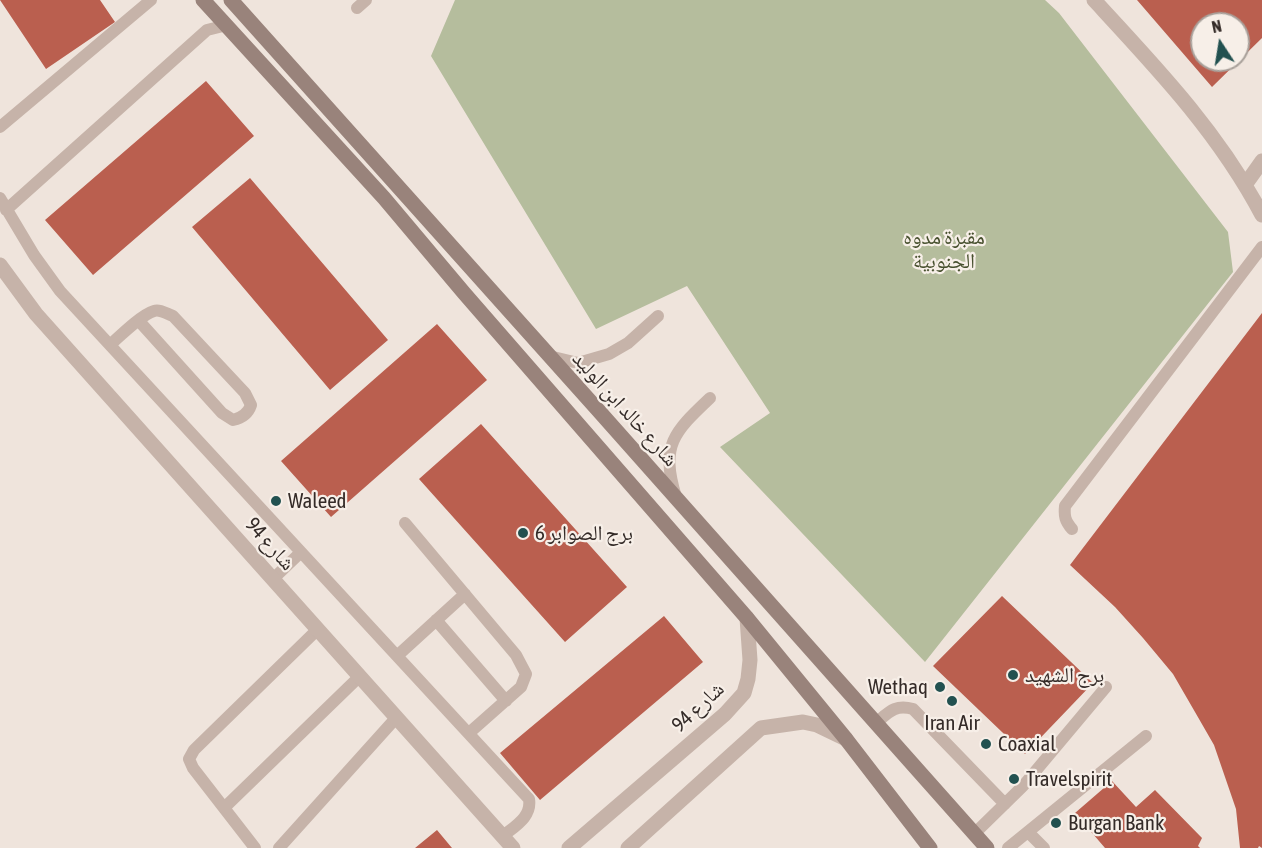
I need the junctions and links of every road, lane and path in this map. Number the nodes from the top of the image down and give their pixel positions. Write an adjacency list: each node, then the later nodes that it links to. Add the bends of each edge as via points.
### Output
1 (151, 0): 6 (lane)
2 (203, 0): 5 (main road)
3 (231, 0): 17 (main road, شارع خالد ابن الوليد)
4 (1094, 0): 8 (street, via 1195,112)
5 (227, 26): 10 (lane, via 207,30); 25 (main road, via 384,198)
6 (0, 127)
7 (1262, 161): 8 (street)
8 (1245, 185): 11 (street)
9 (0, 198): 10 (lane)
10 (6, 210): 16 (lane, via 60,291)
11 (1262, 215)
12 (1262, 247): 21 (lane, via 1065,506 1066,523)
13 (0, 265): 23 (street, شارع 94, via 36,314)
14 (658, 316): 17 (lane, via 609,354 578,363)
15 (139, 321): 15 (lane, via 154,311 172,316 245,393 251,405 249,411 233,420 222,413); 16 (lane)
16 (110, 345): 22 (lane)
17 (549, 356): 19 (main road, شارع خالد ابن الوليد)
18 (710, 398): 19 (lane, via 674,437 669,476)
19 (676, 498): 33 (main road, شارع خالد ابن الوليد)
20 (405, 524): 24 (lane)
21 (1072, 529)
22 (300, 553): 23 (lane); 28 (lane)
23 (273, 579): 27 (street, شارع 94)
24 (465, 594): 26 (lane); 31 (lane, via 516,655 526,674 521,687)
25 (747, 618): 36 (main road); 44 (street, شارع 94, via 750,660 744,693 725,714)
26 (436, 620): 28 (lane); 31 (lane)
27 (318, 630): 29 (street, شارع 94); 38 (lane, via 189,759)
28 (397, 656): 34 (lane)
29 (359, 677): 32 (street, شارع 94); 38 (lane)
30 (1106, 687): 37 (lane)
31 (506, 701): 34 (lane)
32 (396, 718): 41 (street, شارع 94); 43 (lane)
33 (876, 723): 37 (lane, via 891,710 913,710); 40 (main road, شارع خالد ابن الوليد)
34 (469, 733): 41 (lane, via 529,799 527,815)
35 (1146, 735): 39 (lane)
36 (846, 739): 45 (street, via 803,722 761,728); 46 (main road)
37 (1005, 804): 40 (lane)
38 (224, 808): 42 (lane)
39 (1028, 832): 48 (lane); 49 (lane)
40 (974, 834): 47 (main road, شارع خالد ابن الوليد)
41 (508, 842)
42 (255, 848)
43 (279, 848)
44 (569, 848)
45 (628, 848)
46 (930, 848)
47 (987, 848)
48 (1008, 848)
49 (1044, 848)

